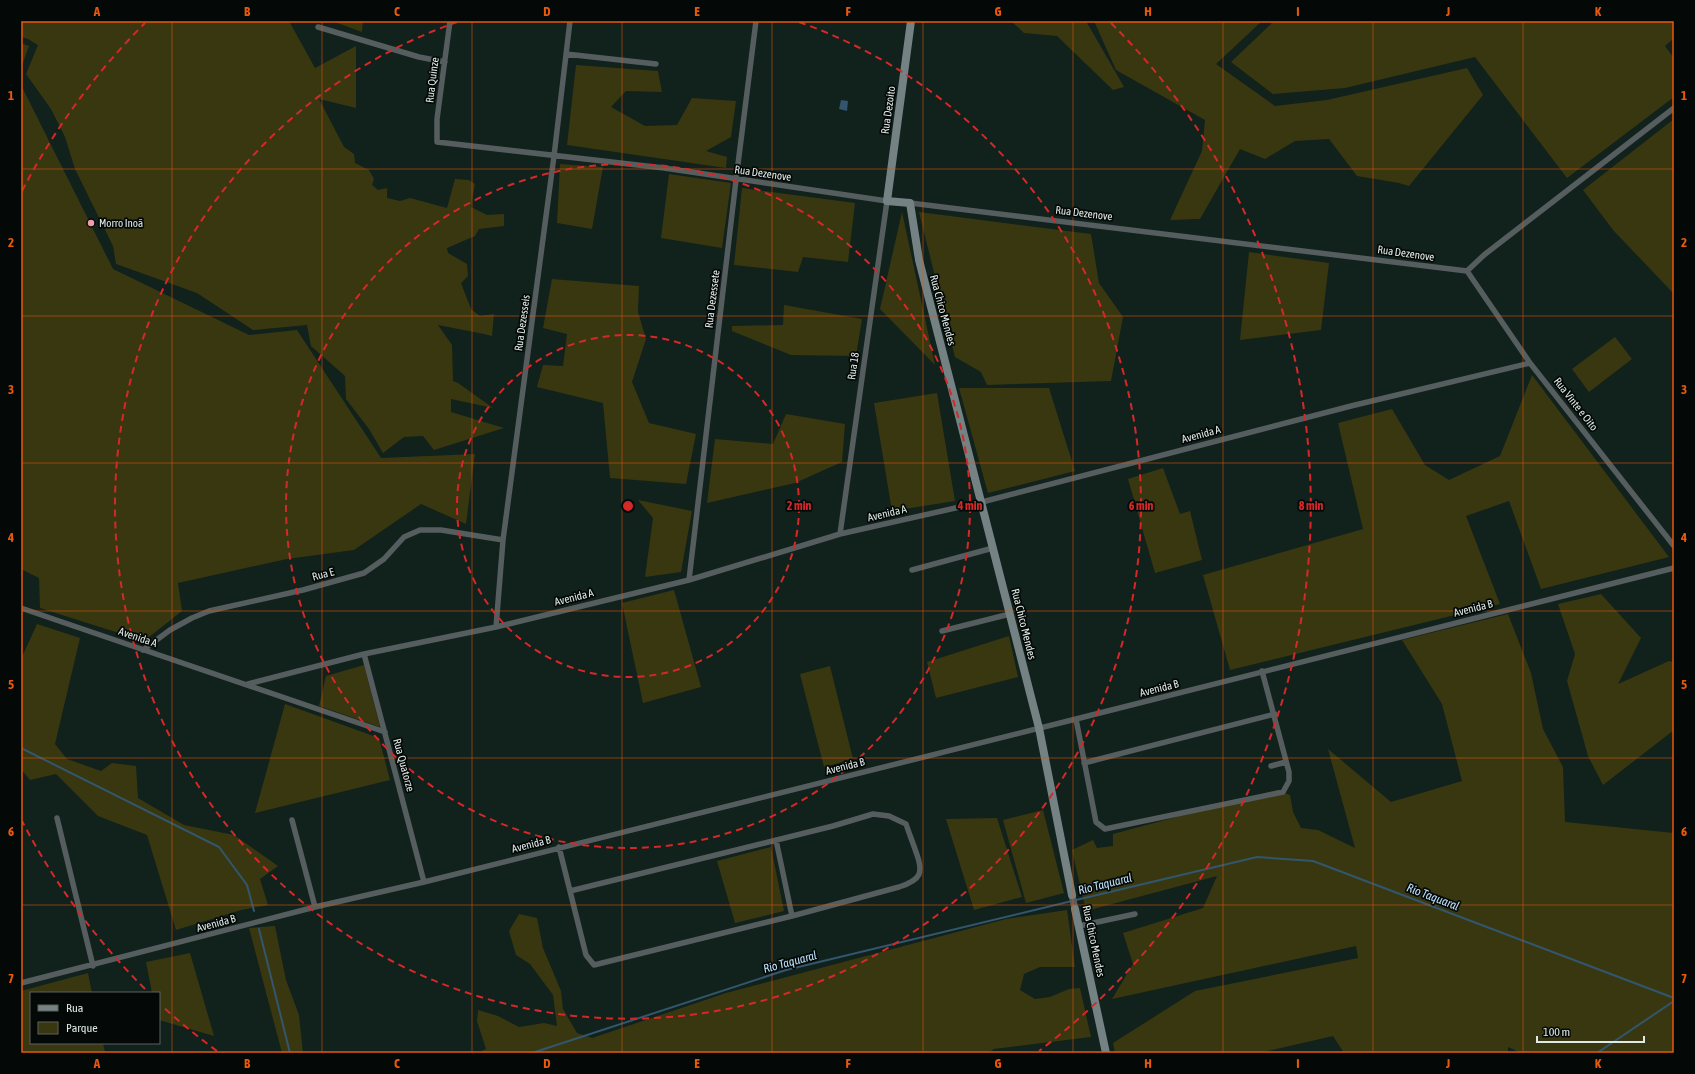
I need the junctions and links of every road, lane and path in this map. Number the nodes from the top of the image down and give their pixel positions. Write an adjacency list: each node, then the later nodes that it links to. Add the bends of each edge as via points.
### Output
1 (450, 21): 7 (street, Rua Quinze)
2 (570, 21): 6 (street, Rua Dezesseis)
3 (756, 21): 12 (street, Rua Dezessete)
4 (911, 21): 13 (main road, Rua Dezoito)
5 (318, 27): 7 (street, via 419,58)
6 (566, 54): 8 (street); 11 (street, Rua Dezesseis)
7 (445, 62): 10 (street, Rua Quinze, via 437,119)
8 (656, 64)
9 (1674, 108): 15 (street, via 1484,254)
10 (437, 142): 11 (street, Rua Dezenove)
11 (554, 156): 12 (street, Rua Dezenove, via 664,168); 19 (street, Rua Dezesseis)
12 (736, 180): 13 (street, Rua Dezenove); 24 (street, Rua Dezessete)
13 (887, 201): 14 (main road, Rua Dezenove); 18 (street, Rua 18)
14 (910, 203): 15 (street, Rua Dezenove); 17 (main road, Rua Chico Mendes, via 919,260)
15 (1467, 271): 16 (street, Rua Vinte e Oito)
16 (1530, 363): 17 (street, Avenida A, via 1351,406); 20 (street, Rua Vinte e Oito)
17 (982, 502): 18 (street, Avenida A); 21 (main road, Rua Chico Mendes)
18 (840, 534): 24 (street, Avenida A)
19 (503, 540): 27 (street, Rua Dezesseis); 29 (street, Rua E, via 441,530 420,530 404,537 384,559 364,574 209,611 170,630)
20 (1674, 546)
21 (993, 548): 23 (street); 26 (main road, Rua Chico Mendes)
22 (1674, 568): 31 (street, Avenida B)
23 (912, 570)
24 (690, 580): 27 (street, Avenida A)
25 (21, 608): 29 (street, Avenida A)
26 (1010, 614): 28 (street); 35 (main road, Rua Chico Mendes)
27 (496, 627): 30 (street, Avenida A)
28 (942, 631)
29 (143, 650): 32 (street, Avenida A)
30 (364, 654): 32 (street, Avenida A); 36 (street, Rua Quatorze)
31 (1262, 671): 33 (street); 34 (street, Avenida B)
32 (248, 684): 36 (street, Avenida A)
33 (1275, 714): 37 (street); 38 (street)
34 (1076, 719): 35 (street, Avenida B); 38 (street)
35 (1039, 728): 43 (street, Avenida B); 46 (main road, Rua Chico Mendes)
36 (385, 732): 44 (street, Rua Quatorze)
37 (1286, 762): 38 (street, via 1290,782 1283,792 1105,829 1096,822); 39 (street)
38 (1084, 763)
39 (1271, 766)
40 (57, 818): 52 (street)
41 (292, 820): 47 (street)
42 (776, 840): 45 (street); 50 (street); 50 (street, via 873,814 889,816 906,824 921,866 919,875 908,884)
43 (559, 847): 44 (street, Avenida B); 45 (street)
44 (424, 882): 47 (street, Avenida B)
45 (570, 891): 50 (street, via 586,955 594,965)
46 (1072, 895): 48 (street, Rua Chico Mendes)
47 (315, 907): 52 (street, Avenida B)
48 (1075, 909): 51 (main road, Rua Chico Mendes)
49 (1135, 914): 51 (street)
50 (792, 916)
51 (1079, 926): 54 (main road, Rua Chico Mendes)
52 (93, 966): 53 (street, Avenida B)
53 (21, 983)
54 (1106, 1053)

